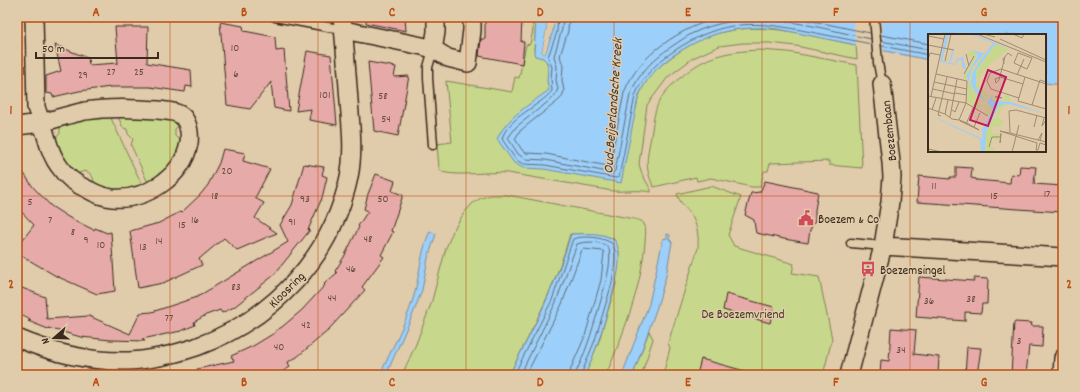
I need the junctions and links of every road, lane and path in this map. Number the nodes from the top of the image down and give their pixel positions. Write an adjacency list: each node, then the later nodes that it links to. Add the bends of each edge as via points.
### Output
1 (34, 17): 9 (street, via 36,104)
2 (275, 17): 6 (lane)
3 (436, 17): 7 (street)
4 (472, 17): 7 (street, via 468,63 448,58)
5 (874, 17): 8 (lane, Boezembaan)
6 (343, 24): 7 (street); 15 (street, Kloosring, via 353,148 349,176 343,202 323,244 308,266 282,295 254,318 216,339 155,358 130,361 99,360 53,351)
7 (433, 50): 11 (lane, via 428,78)
8 (882, 84): 13 (street, Boezembaan, via 892,177)
9 (41, 123): 9 (street, via 52,154 62,171 85,189 112,198 138,195 152,190 165,181 182,164 190,137 187,124 181,115 144,109 85,111); 10 (street)
10 (17, 126)
11 (433, 145)
12 (850, 243): 13 (lane)
13 (883, 246): 14 (street); 17 (street)
14 (1063, 257)
15 (17, 338)
16 (1063, 358): 18 (street)
17 (849, 375)
18 (1062, 375)

